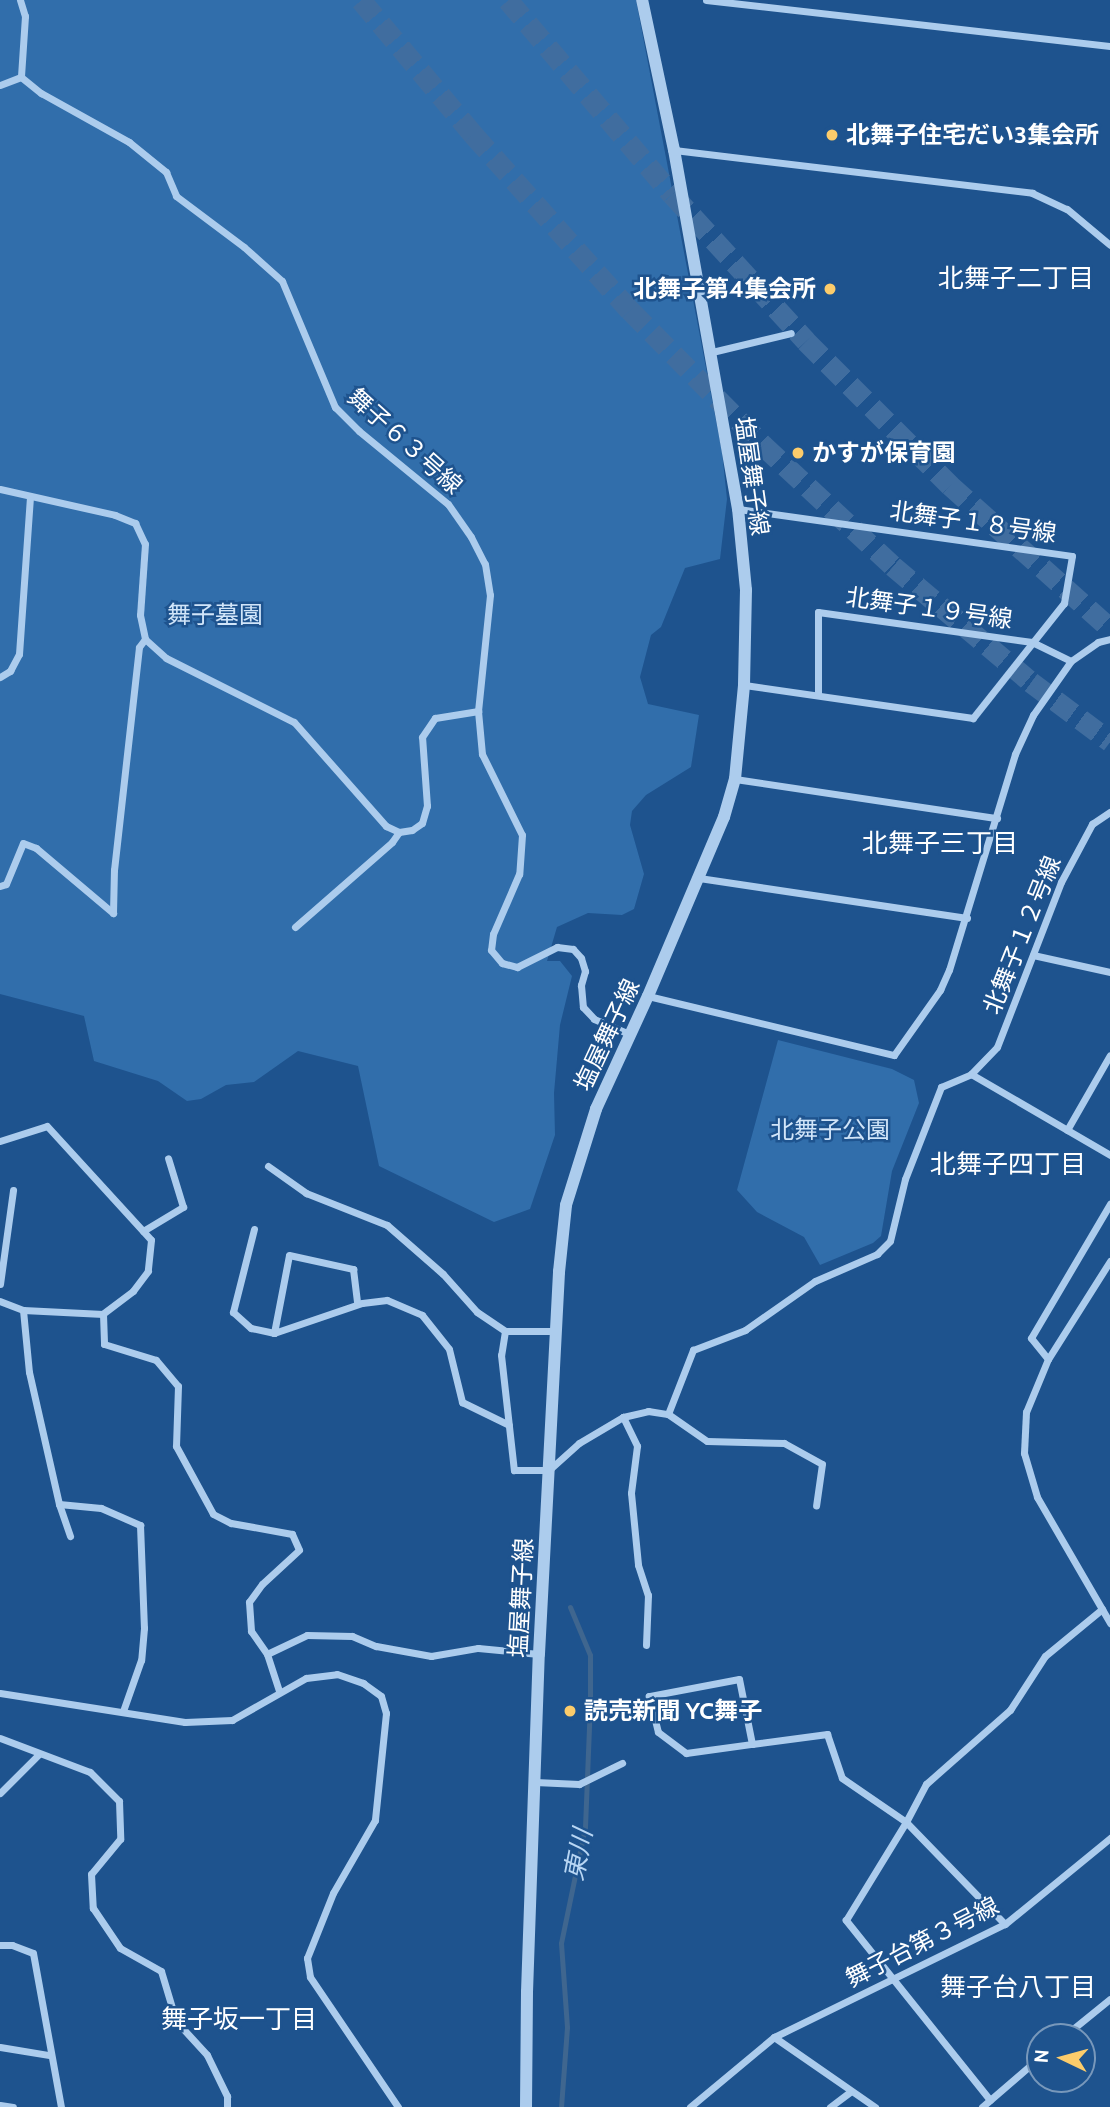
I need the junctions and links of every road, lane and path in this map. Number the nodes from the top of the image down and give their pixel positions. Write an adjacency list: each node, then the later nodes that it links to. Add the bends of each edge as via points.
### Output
1 (20, 0): 5 (street, via 25,16)
2 (642, 0): 7 (street, 塩屋舞子線)
3 (706, 0): 4 (street)
4 (1110, 46)
5 (21, 77): 6 (street); 21 (street, 舞子６３号線, via 129,142 166,172 176,196 282,281 335,407 448,504 485,564 490,595)
6 (0, 85)
7 (674, 150): 8 (street, via 1032,193 1067,209); 10 (street, 塩屋舞子線)
8 (1110, 245)
9 (791, 333): 10 (street)
10 (712, 352): 13 (street, 塩屋舞子線)
11 (0, 489): 12 (street)
12 (30, 496): 14 (street, via 115,514 135,523 145,544 140,615); 18 (street, via 19,654 10,671)
13 (738, 509): 16 (street, 北舞子１８号線, via 1072,556 1064,603); 19 (street, 塩屋舞子線, via 746,590)
14 (145, 639): 25 (street, via 166,658 294,722 386,827); 27 (street, via 139,647 113,913 36,848 23,843 6,884)
15 (1110, 639): 17 (street)
16 (1032, 642): 17 (street); 20 (street, 北舞子１８号線, via 973,718); 20 (street, 北舞子１９号線, via 818,612)
17 (1072, 661): 24 (street, via 1033,715 1015,754)
18 (0, 677)
19 (744, 685): 20 (street, 北舞子１８号線); 22 (street, 塩屋舞子線)
20 (818, 695)
21 (478, 711): 25 (street, via 435,718 422,737 427,806 422,823); 33 (street, 舞子６３号線, via 482,754 522,835 519,874 493,934 491,950 502,963 517,967 557,947 573,949 585,971 583,1007 594,1019)
22 (735, 779): 24 (street); 26 (street, 塩屋舞子線)
23 (1110, 812): 30 (street, 北舞子１２号線, via 1092,824 1061,882)
24 (997, 818): 28 (street)
25 (399, 832): 29 (street)
26 (699, 878): 28 (street); 32 (street, 塩屋舞子線)
27 (0, 886)
28 (967, 918): 32 (street, via 940,990 894,1055)
29 (295, 927)
30 (1033, 955): 31 (street); 35 (street, 北舞子１２号線, via 997,1047)
31 (1110, 972)
32 (648, 996): 33 (street, 塩屋舞子線)
33 (630, 1034): 52 (street, 塩屋舞子線, via 596,1109 566,1205)
34 (1110, 1055): 36 (street)
35 (971, 1074): 36 (street); 55 (street, 北舞子１２号線, via 941,1087 905,1179 890,1241 877,1254 816,1281 745,1330 693,1350)
36 (1067, 1130): 38 (street)
37 (0, 1141): 44 (street, via 47,1126)
38 (1110, 1155)
39 (168, 1158): 44 (street, via 183,1207)
40 (268, 1166): 51 (street, via 306,1193 387,1225 443,1274 477,1312)
41 (13, 1190): 46 (street)
42 (1110, 1204): 54 (street, via 1031,1338)
43 (254, 1228): 53 (street, via 233,1312 251,1328)
44 (143, 1231): 50 (street, via 151,1240 148,1270 133,1291)
45 (1110, 1261): 54 (street)
46 (0, 1284)
47 (0, 1301): 49 (street)
48 (357, 1304): 53 (street); 53 (street, via 353,1269 289,1255); 57 (street, via 387,1300 422,1315 449,1349 462,1402)
49 (23, 1310): 50 (street); 59 (street, via 29,1372)
50 (103, 1314): 65 (street, via 104,1344 156,1360 178,1385 176,1446 213,1514 231,1523 292,1534 299,1550 249,1602 251,1631)
51 (505, 1331): 52 (street); 57 (street, via 501,1355)
52 (556, 1332): 58 (street, 塩屋舞子線)
53 (274, 1333)
54 (1048, 1359): 62 (street, via 1026,1412 1024,1453 1037,1497)
55 (668, 1413): 56 (street, via 648,1411); 60 (street, via 707,1441 784,1443 822,1464)
56 (623, 1417): 58 (street, via 579,1443); 64 (street, via 637,1446 631,1493 638,1565 648,1595)
57 (509, 1425): 58 (street, via 514,1469)
58 (549, 1470): 66 (street, 塩屋舞子線)
59 (58, 1504): 61 (street); 69 (street, via 101,1508 141,1525 141,1660)
60 (816, 1506)
61 (70, 1536)
62 (1102, 1609): 63 (street); 76 (street, via 1045,1657 1010,1710 926,1784)
63 (1110, 1623)
64 (646, 1645)
65 (267, 1654): 66 (street, via 307,1635 352,1636 376,1646 431,1656 478,1648); 67 (street)
66 (539, 1654): 74 (street, 塩屋舞子線)
67 (279, 1692): 69 (street, via 232,1720 185,1722); 93 (street, via 306,1678 337,1674 381,1696 386,1713 375,1820 333,1892 307,1958 310,1977)
68 (0, 1693): 69 (street)
69 (123, 1711)
70 (0, 1738): 72 (street)
71 (752, 1744): 71 (street, via 686,1753 658,1732 649,1696 739,1679); 76 (street, via 827,1734 842,1778)
72 (39, 1754): 75 (street); 92 (street, via 90,1772 119,1801 120,1839 91,1874 93,1908 120,1948 161,1971 176,2021 207,2055 227,2096)
73 (622, 1763): 74 (street, via 579,1784)
74 (535, 1782): 94 (street, 塩屋舞子線)
75 (0, 1793)
76 (906, 1822): 78 (street); 80 (street, via 846,1920)
77 (1110, 1838): 78 (street, 舞子台第３号線)
78 (1005, 1924): 80 (street, 舞子台第３号線)
79 (0, 1945): 85 (street, via 33,1953)
80 (891, 1980): 83 (street, 舞子台第３号線); 88 (street)
81 (1110, 1999): 82 (street)
82 (1080, 2023)
83 (774, 2037): 87 (street); 95 (street, 舞子台第３号線)
84 (0, 2047): 85 (street)
85 (49, 2055): 91 (street)
86 (1026, 2069): 88 (street)
87 (851, 2091): 96 (street); 97 (street)
88 (990, 2100): 98 (street)
89 (0, 2105): 90 (street)
90 (13, 2107)
91 (61, 2107)
92 (227, 2107)
93 (398, 2107)
94 (526, 2107)
95 (690, 2107)
96 (830, 2107)
97 (875, 2107)
98 (982, 2107)

